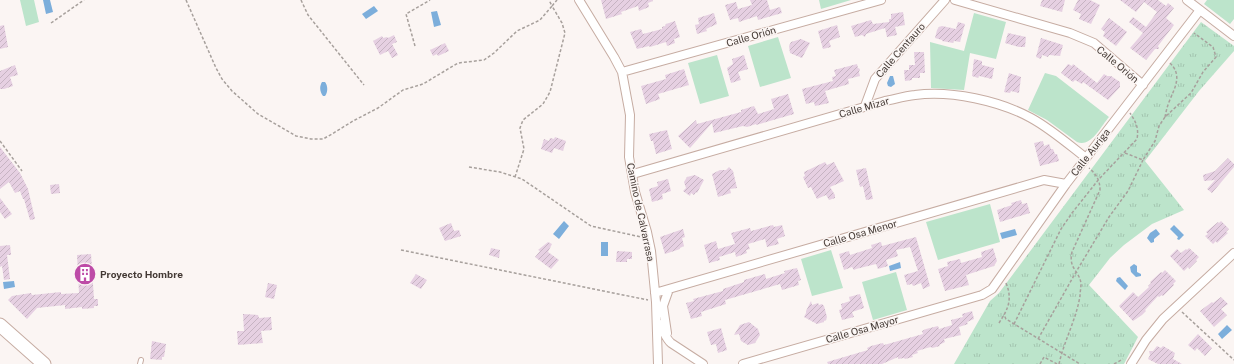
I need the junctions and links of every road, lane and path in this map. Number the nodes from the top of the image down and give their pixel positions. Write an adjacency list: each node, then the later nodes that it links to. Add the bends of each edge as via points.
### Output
1 (84, 0): 14 (path)
2 (186, 0): 12 (path, via 216,68 232,91 258,114 296,136 311,139 332,134 378,108 403,90 423,84 458,63 484,60 517,31 540,20)
3 (301, 0): 20 (path, via 308,15)
4 (430, 0): 17 (path, via 406,14)
5 (549, 0): 12 (path)
6 (557, 0): 12 (path)
7 (579, 0): 19 (street, Camino de Calvarrasa)
8 (881, 0): 19 (street, Calle Orión)
9 (945, 0): 22 (street, Calle Centauro, via 875,79)
10 (956, 0): 21 (street, Calle Orión, via 1076,35 1094,44)
11 (1187, 0): 13 (street)
12 (552, 6): 32 (path, via 565,32 550,92 543,104 523,120 520,128 524,149)
13 (1200, 10): 15 (street, Calle Auriga); 16 (street)
14 (51, 23)
15 (1187, 27): 18 (street, Calle Auriga); 24 (path, via 1213,47 1216,57 1203,72 1191,93)
16 (1234, 36)
17 (414, 46)
18 (1164, 57): 21 (street, Calle Auriga); 24 (path, via 1174,66 1178,82)
19 (622, 72): 31 (street, Camino de Calvarrasa, via 630,115 629,157)
20 (364, 85)
21 (1143, 85): 23 (street, Calle Auriga)
22 (866, 106): 27 (street, Calle Mizar, via 915,94 968,97 998,105 1030,118 1056,134); 31 (street, Calle Mizar)
23 (1126, 106): 26 (path, via 1138,132 1137,139); 27 (street, Calle Auriga)
24 (1165, 117): 28 (path, via 1159,126 1155,141)
25 (0, 141): 30 (path)
26 (1125, 153): 28 (path); 33 (path)
27 (1084, 160): 33 (path); 34 (street, Calle Auriga)
28 (1142, 160): 38 (path, via 1128,191)
29 (469, 167): 32 (path)
30 (22, 172)
31 (632, 174): 35 (street, Camino de Calvarrasa)
32 (515, 177): 35 (path, via 522,179 591,226)
33 (1098, 180): 38 (path, via 1100,190 1072,252 1072,265); 49 (path, via 1061,229)
34 (1066, 184): 39 (street, Calle Auriga); 40 (street, Calle Osa Menor, via 1044,180)
35 (648, 237): 41 (street, Camino de Calvarrasa)
36 (401, 250): 43 (path)
37 (1234, 253): 57 (street, via 1163,319)
38 (1076, 272): 51 (path); 54 (path, via 1081,283 1078,306)
39 (1003, 274): 42 (street, Calle Auriga, via 992,289); 45 (path, via 1009,292 1009,304)
40 (669, 289): 41 (street, Calle Osa Menor); 43 (street)
41 (655, 293): 43 (street, Camino de Calvarrasa)
42 (982, 295): 61 (street, Calle Osa Mayor)
43 (658, 305): 46 (street, Camino de Calvarrasa); 47 (street)
44 (1179, 309): 56 (path)
45 (1004, 315): 48 (path); 49 (path)
46 (657, 319): 47 (street); 52 (street); 59 (street, Camino de Calvarrasa)
47 (666, 322): 52 (street)
48 (999, 323)
49 (1014, 324): 51 (path)
50 (0, 326): 58 (main road)
51 (1038, 339): 54 (path)
52 (667, 340): 60 (street)
53 (1041, 354): 55 (path)
54 (1061, 354): 63 (path); 64 (path)
55 (1044, 357): 62 (path); 63 (path)
56 (1234, 360)
57 (1129, 362): 65 (path, via 1122,359)
58 (44, 364)
59 (658, 364)
60 (703, 364)
61 (742, 364)
62 (1040, 364)
63 (1058, 364)
64 (1080, 364)
65 (1114, 364)

